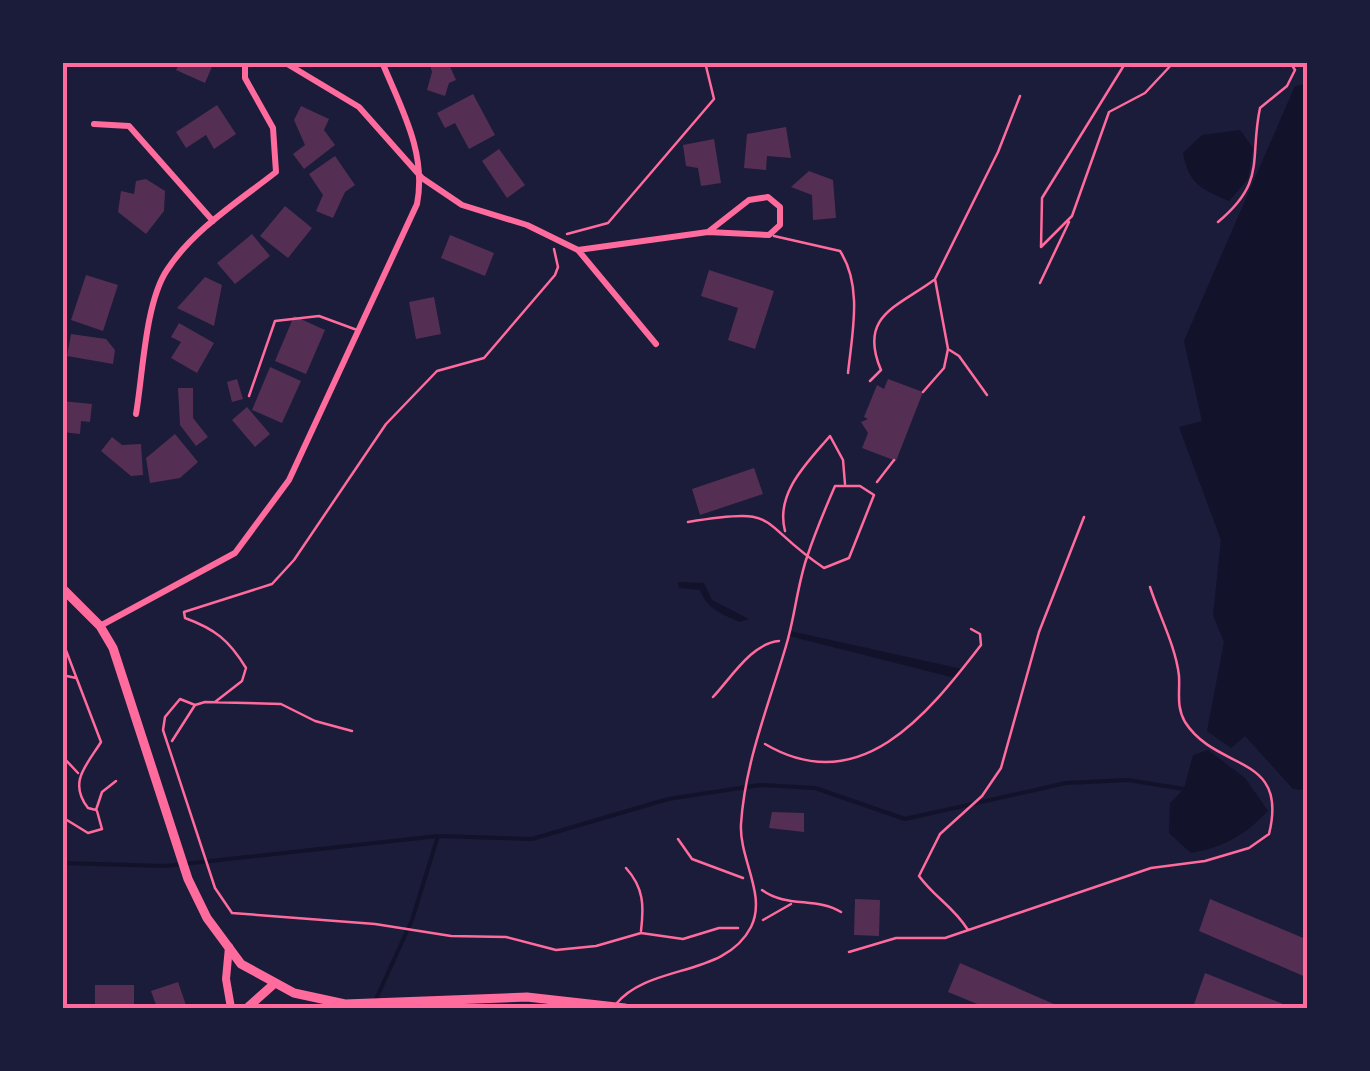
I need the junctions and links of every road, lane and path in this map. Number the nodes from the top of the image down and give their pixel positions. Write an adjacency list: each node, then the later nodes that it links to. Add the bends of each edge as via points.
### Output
1 (244, 62): 12 (street, via 244,78 273,128 276,172)
2 (284, 62): 10 (street, via 360,107)
3 (382, 62): 10 (street)
4 (705, 62): 16 (path, via 714,100 624,206 608,224)
5 (1126, 62): 11 (path, via 1042,198 1041,247)
6 (1174, 62): 11 (path, via 1145,93 1109,112)
7 (1290, 62): 13 (path, via 1295,70 1287,86 1260,108 1256,170 1239,204)
8 (1020, 96): 18 (path)
9 (94, 124): 12 (street, via 129,126)
10 (422, 178): 16 (street, via 462,205); 20 (street, via 417,204)
11 (1072, 216): 19 (path)
12 (213, 222): 28 (street, via 166,270 154,301)
13 (1218, 222)
14 (708, 232): 15 (street); 15 (street, via 749,200 768,198 780,207 780,225); 17 (street)
15 (770, 235): 23 (lane, via 840,251 847,262 854,314)
16 (551, 238): 17 (street); 45 (path, via 555,275 508,334 484,358 437,371 386,424 272,584 184,612 222,636 246,668 242,681)
17 (578, 250): 21 (street)
18 (935, 279): 22 (path); 24 (path, via 880,316 873,339 881,370)
19 (1040, 283)
20 (358, 330): 27 (lane, via 319,316 275,321); 38 (street, via 289,480 235,553)
21 (656, 344)
22 (948, 349): 25 (path, via 944,368); 26 (path)
23 (848, 373)
24 (870, 381)
25 (922, 392)
26 (986, 395)
27 (249, 396)
28 (136, 414)
29 (894, 460): 30 (path)
30 (877, 482)
31 (845, 486): 34 (lane, via 844,460 830,436 798,474 783,505); 35 (lane, via 834,486); 35 (lane, via 874,495 849,558 824,568)
32 (1084, 517): 59 (path, via 1039,632 1000,768 982,796 940,834 919,876 934,897 952,904)
33 (688, 522): 34 (lane, via 750,512)
34 (786, 532): 35 (lane)
35 (807, 556): 41 (lane)
36 (1150, 587): 59 (path, via 1179,675 1186,723 1267,782 1276,806 1269,834 1249,848 1151,868)
37 (62, 588): 38 (main road)
38 (100, 626): 61 (main road, via 123,671 188,879)
39 (971, 629): 48 (path, via 980,634 980,645 896,741 832,765 784,756)
40 (62, 640): 43 (path)
41 (788, 640): 44 (path, via 768,642); 48 (lane)
42 (62, 675): 43 (path)
43 (78, 678): 51 (path, via 101,742)
44 (714, 697)
45 (215, 702): 46 (path); 47 (path, via 281,704)
46 (195, 705): 49 (path); 60 (path, via 180,698 164,730 214,888 232,913 506,937 556,950)
47 (352, 731)
48 (757, 739): 57 (lane, via 741,826 744,864 758,904)
49 (172, 741)
50 (62, 756): 51 (path)
51 (79, 774): 53 (path, via 80,797)
52 (116, 781): 53 (path, via 102,792)
53 (96, 810): 54 (path, via 102,829 88,834)
54 (62, 817)
55 (626, 868): 60 (path, via 644,904)
56 (795, 902): 58 (path)
57 (750, 929): 60 (path, via 719,928 683,939); 64 (lane, via 729,954 635,986)
58 (758, 930)
59 (968, 930): 62 (path, via 945,938 896,938)
60 (641, 933)
61 (229, 947): 63 (main road, via 242,964); 65 (street)
62 (849, 952)
63 (275, 983): 64 (main road, via 294,994 345,1004 527,997); 66 (main road)
64 (620, 1007)
65 (232, 1008)
66 (246, 1008)

